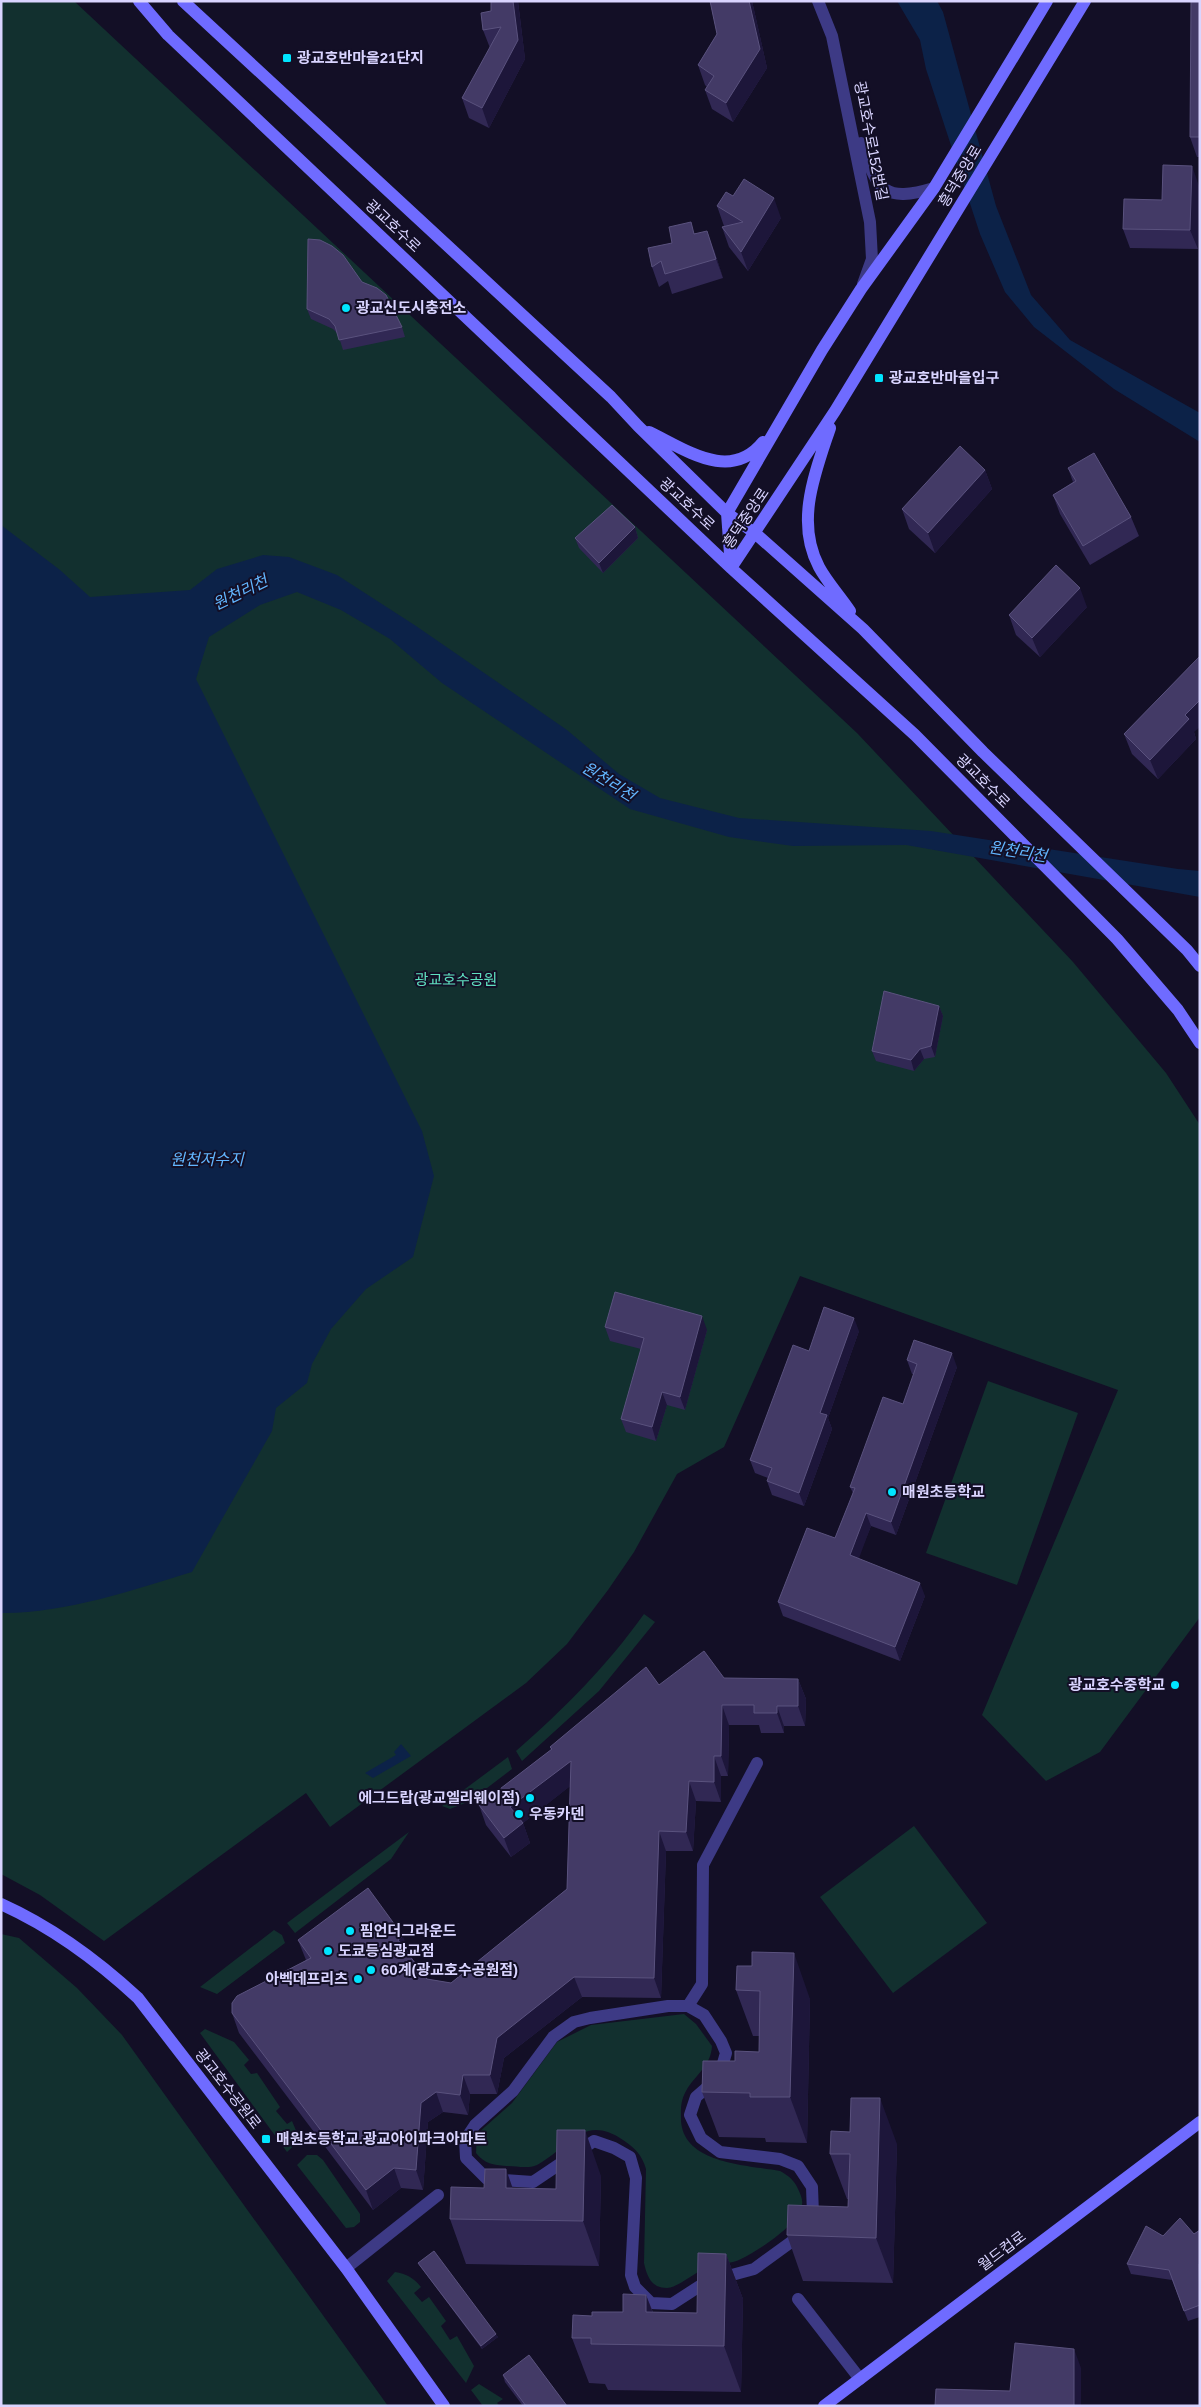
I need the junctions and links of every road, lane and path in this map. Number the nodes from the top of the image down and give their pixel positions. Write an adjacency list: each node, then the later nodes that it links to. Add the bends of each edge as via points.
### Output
1 (139, 1): 14 (main road, 광교호수로, via 168,35)
2 (183, 1): 11 (main road, 광교호수로, via 597,384)
3 (818, 1): 6 (street, 광교호수로152번길, via 832,36)
4 (1047, 1): 7 (main road, 흥덕중앙로)
5 (1085, 1): 9 (main road, 흥덕중앙로)
6 (848, 108): 7 (street, via 881,188 891,194 902,195); 8 (street, 광교호수로152번길, via 870,222 872,259)
7 (934, 188): 8 (main road, 흥덕중앙로)
8 (861, 289): 10 (main road, 흥덕중앙로)
9 (835, 410): 13 (main road, 흥덕중앙로); 15 (main road, via 812,484 806,528 818,566)
10 (782, 419): 11 (main road, via 755,452 732,462 712,462); 12 (main road, 흥덕중앙로)
11 (638, 426): 12 (main road, 광교호수로)
12 (728, 512): 13 (main road, 광교호수로); 14 (main road, 흥덕중앙로)
13 (756, 534): 14 (main road, 흥덕중앙로); 15 (main road, 광교호수로)
14 (732, 568): 17 (main road, 광교호수로, via 915,735 1117,939 1178,1010)
15 (863, 629): 16 (main road, 광교호수로)
16 (1200, 966)
17 (1200, 1043)
18 (757, 1763): 20 (street, via 703,1865 702,1984)
19 (1, 1904): 23 (main road, 광교호수공원로, via 28,1917 82,1952 138,1998)
20 (688, 2006): 20 (street, via 658,2007 574,2022 553,2037 514,2091 475,2125 465,2140 466,2158 487,2179 533,2182 594,2141 630,2158 636,2178 631,2275 635,2287 651,2303 672,2304 706,2282 754,2270 798,2237 813,2214 812,2187 798,2166 780,2159 720,2152 701,2138 690,2115 696,2097 719,2077 726,2053 704,2016)
21 (1200, 2122): 25 (main road, 월드컵로)
22 (438, 2194): 23 (street)
23 (346, 2268): 26 (main road, 광교호수공원로)
24 (798, 2299): 25 (street)
25 (860, 2379): 27 (main road, 월드컵로)
26 (444, 2406)
27 (824, 2406)

